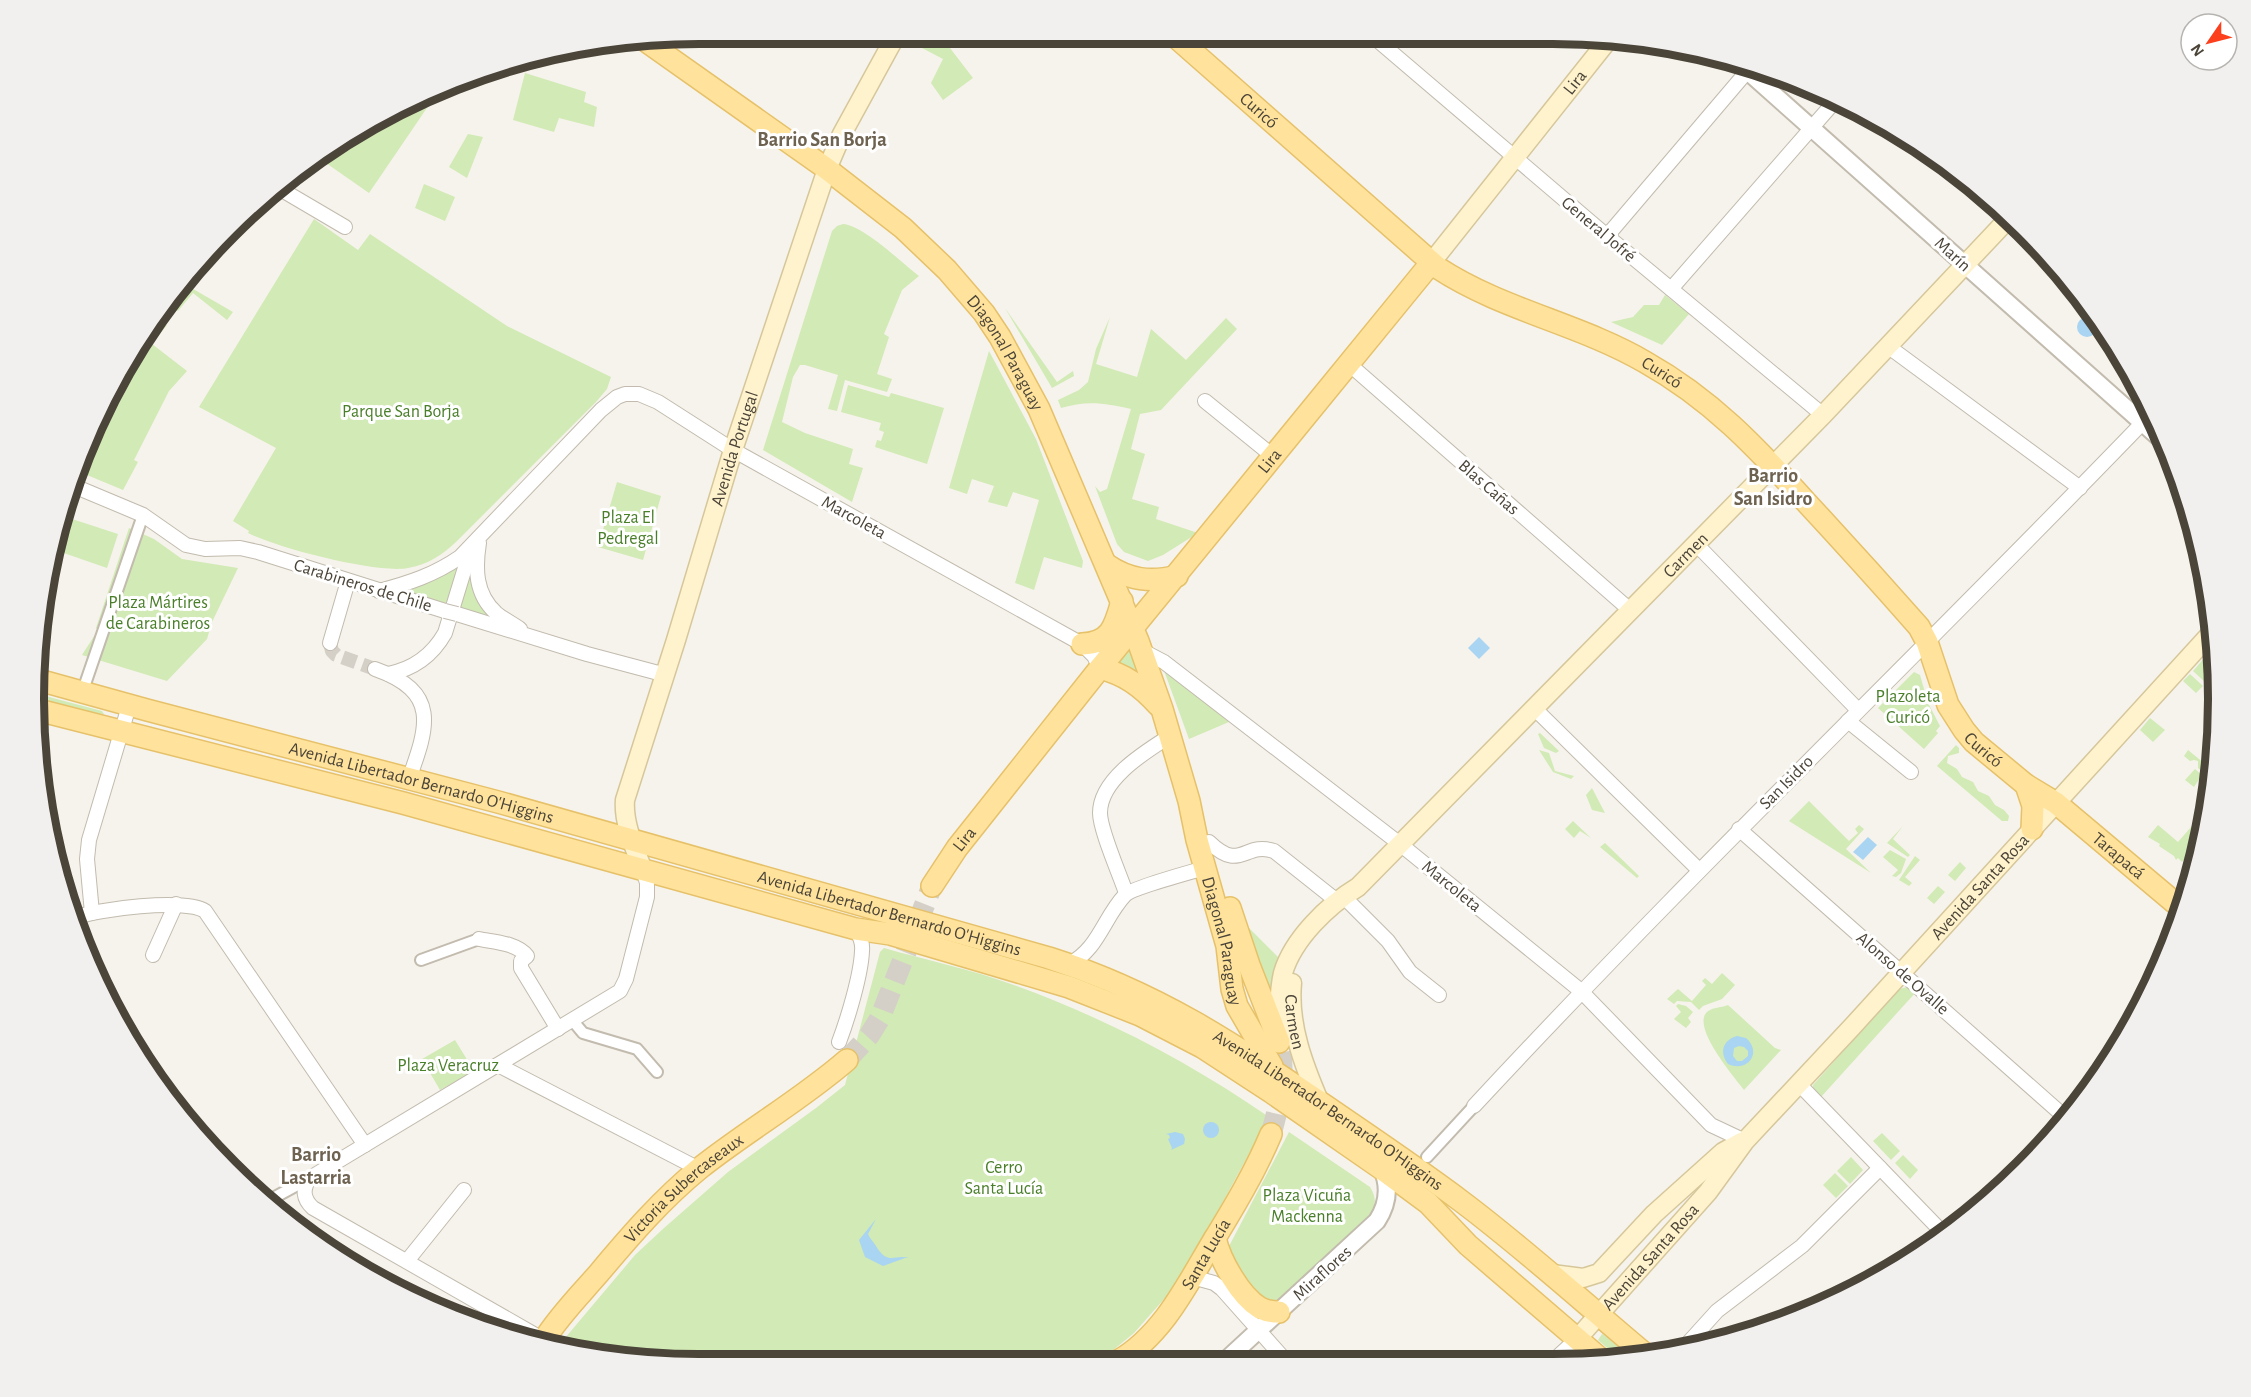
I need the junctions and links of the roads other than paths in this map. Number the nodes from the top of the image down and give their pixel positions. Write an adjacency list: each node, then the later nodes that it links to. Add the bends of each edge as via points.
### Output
1 (891, 44): 11 (main road, Avenida Portugal)
2 (1184, 44): 16 (main road, Curicó)
3 (1382, 44): 10 (street, General Jofré)
4 (652, 45): 11 (main road, Diagonal Paraguay)
5 (1604, 46): 10 (main road, Lira)
6 (1744, 72): 15 (street)
7 (1754, 75): 9 (street, Marín)
8 (1831, 106): 9 (street)
9 (1812, 129): 17 (street, Marín); 18 (street)
10 (1515, 158): 15 (street, General Jofré); 16 (main road, Lira)
11 (827, 169): 25 (main road, Avenida Portugal); 33 (main road, Diagonal Paraguay, via 903,228 984,313 1039,408)
12 (285, 192): 14 (street)
13 (2004, 224): 17 (main road, Carmen)
14 (345, 227)
15 (1607, 236): 18 (street, General Jofré)
16 (1431, 263): 20 (main road, Lira); 27 (main road, Curicó, via 1463,283 1644,361 1716,410)
17 (1966, 266): 19 (main road, Carmen); 23 (street, Marín)
18 (1671, 289): 22 (street, General Jofré)
19 (1889, 347): 22 (main road, Carmen); 29 (street)
20 (1349, 364): 26 (main road, Lira); 38 (street, Blas Cañas)
21 (1205, 401): 26 (street)
22 (1823, 415): 27 (main road, Carmen)
23 (2143, 415)
24 (2145, 419): 29 (street)
25 (733, 450): 31 (street, Marcoleta, via 658,402 644,396 617,397); 43 (street, Marcoleta); 48 (main road, Avenida Portugal)
26 (1274, 457): 34 (main road, Lira)
27 (1774, 465): 32 (main road, Carmen); 45 (main road, Curicó, via 1919,627)
28 (78, 488): 30 (street, Carabineros de Chile)
29 (2080, 488): 45 (street)
30 (143, 515): 35 (street, Carabineros de Chile, via 186,545 240,548); 50 (street)
31 (476, 542): 36 (street, Marcoleta, via 432,574); 40 (street, via 483,596 494,611); 60 (street, via 440,642 418,663 381,671 410,687 423,710 423,740)
32 (1696, 544): 38 (main road, Carmen); 54 (street)
33 (1107, 566): 34 (main road, via 1135,578); 37 (main road, Diagonal Paraguay)
34 (1177, 576): 39 (main road, Lira)
35 (348, 581): 36 (street, Carabineros de Chile); 42 (street)
36 (379, 591): 40 (street, Carabineros de Chile)
37 (1122, 601): 39 (main road, Diagonal Paraguay); 43 (main road, via 1110,633 1096,642)
38 (1630, 610): 52 (main road, Carmen)
39 (1133, 628): 44 (main road, Diagonal Paraguay); 47 (main road, Lira)
40 (528, 636): 48 (street, Carabineros de Chile)
41 (2205, 640): 63 (main road, Avenida Santa Rosa)
42 (330, 643)
43 (1082, 644): 47 (street, Marcoleta, via 1095,656)
44 (1141, 650): 53 (main road, Diagonal Paraguay); 68 (street, Marcoleta, via 1164,662)
45 (1931, 652): 46 (main road); 61 (main road, Curicó, via 1948,705 1964,730)
46 (1912, 657): 54 (street, San Isidro)
47 (1100, 668): 53 (main road, via 1134,682); 72 (main road, Lira, via 957,848)
48 (666, 675): 66 (main road, Avenida Portugal, via 625,800)
49 (44, 682): 50 (main road, Avenida Libertador Bernardo O'Higgins)
50 (82, 693): 51 (main road, Avenida Libertador Bernardo O'Higgins)
51 (129, 706): 57 (street); 60 (main road, Avenida Libertador Bernardo O'Higgins)
52 (1534, 708): 68 (main road, Carmen); 71 (street)
53 (1162, 709): 58 (main road, Diagonal Paraguay)
54 (1858, 710): 56 (street, San Isidro)
55 (44, 712): 57 (main road, Avenida Libertador Bernardo O'Higgins)
56 (1848, 721): 59 (street); 64 (street, San Isidro)
57 (122, 732): 70 (main road, Avenida Libertador Bernardo O'Higgins, via 403,803); 77 (street, via 89,840)
58 (1170, 736): 62 (main road, Diagonal Paraguay); 73 (street, via 1129,765 1102,801 1102,828)
59 (1911, 772)
60 (409, 779): 66 (main road, Avenida Libertador Bernardo O'Higgins)
61 (2026, 785): 63 (main road, Curicó); 65 (main road, via 2033,806)
62 (1189, 801): 67 (main road, Diagonal Paraguay); 69 (main road, Diagonal Paraguay)
63 (2055, 803): 65 (main road, Avenida Santa Rosa); 75 (main road, Tarapacá)
64 (1739, 829): 71 (street, San Isidro); 84 (street, Alonso de Ovalle)
65 (2031, 829): 84 (main road, Avenida Santa Rosa)
66 (632, 840): 70 (main road, Avenida Portugal); 83 (main road, Avenida Libertador Bernardo O'Higgins)
67 (1209, 842): 74 (street, via 1232,857 1262,849 1274,851); 89 (main road, Diagonal Paraguay)
68 (1400, 844): 74 (main road, Carmen); 85 (street, Marcoleta)
69 (1205, 868): 73 (street); 93 (main road, Diagonal Paraguay, via 1225,937 1237,1006)
70 (644, 870): 79 (main road, Avenida Libertador Bernardo O'Higgins); 87 (street, via 647,897 625,983)
71 (1699, 870): 85 (street, San Isidro)
72 (932, 886)
73 (1126, 893): 83 (street, via 1091,947)
74 (1348, 897): 86 (street, via 1410,972); 89 (main road, Carmen, via 1302,937 1287,963 1281,988); 95 (main road, Carmen, via 1305,951 1292,985 1299,1045)
75 (2175, 903)
76 (176, 904): 77 (street); 81 (street); 100 (street, via 195,906 209,914)
77 (92, 913): 78 (street)
78 (81, 916)
79 (856, 929): 90 (street, Victoria Subercaseaux, via 862,956); 104 (main road, Avenida Libertador Bernardo O'Higgins, via 890,934 1037,976 1140,1015 1237,1069)
80 (479, 939): 82 (street); 88 (street, via 524,952 527,956 521,961 521,968)
81 (153, 955)
82 (422, 960)
83 (1069, 964): 93 (main road, Avenida Libertador Bernardo O'Higgins, via 1176,1010)
84 (1903, 972): 94 (main road, Avenida Santa Rosa); 97 (street, Alonso de Ovalle)
85 (1581, 991): 96 (street, San Isidro); 99 (street, Marcoleta, via 1711,1125)
86 (1439, 995)
87 (573, 1021): 88 (street); 92 (street, via 583,1034 637,1049)
88 (558, 1029): 91 (street)
89 (1278, 1041)
90 (843, 1051): 103 (main road, Victoria Subercaseaux, via 782,1111)
91 (498, 1065): 100 (street); 103 (street)
92 (657, 1072)
93 (1275, 1072): 95 (main road, Avenida Libertador Bernardo O'Higgins)
94 (1799, 1084): 99 (main road, Avenida Santa Rosa); 102 (street)
95 (1320, 1103): 111 (main road, Avenida Libertador Bernardo O'Higgins, via 1462,1202)
96 (1474, 1106): 101 (street, San Isidro)
97 (2060, 1112)
98 (1271, 1134): 109 (main road, Santa Lucía, via 1243,1193)
99 (1745, 1141): 111 (main road, Avenida Santa Rosa, via 1723,1152 1654,1214 1599,1273 1583,1278); 114 (main road, Avenida Santa Rosa, via 1708,1192)
100 (365, 1145): 105 (street)
101 (1427, 1156)
102 (1880, 1168): 108 (street); 118 (street, via 1802,1246 1717,1311)
103 (699, 1169): 117 (main road, Victoria Subercaseaux, via 641,1223)
104 (1382, 1169): 113 (street, Miraflores, via 1388,1194 1377,1221); 119 (main road, Avenida Libertador Bernardo O'Higgins, via 1428,1203 1468,1245)
105 (310, 1178): 107 (street); 110 (street, via 304,1191 309,1205)
106 (464, 1190): 110 (street)
107 (275, 1197)
108 (1938, 1227)
109 (1215, 1238): 112 (main road, Santa Lucía); 113 (main road, via 1227,1269 1245,1293 1261,1309)
110 (407, 1261): 116 (street)
111 (1552, 1274): 114 (main road, Avenida Libertador Bernardo O'Higgins)
112 (1191, 1277): 115 (street, via 1222,1289); 122 (main road, Santa Lucía, via 1161,1322)
113 (1279, 1312): 115 (street, Miraflores)
114 (1598, 1315): 119 (main road, Avenida Santa Rosa); 120 (main road, Avenida Libertador Bernardo O'Higgins)
115 (1259, 1330): 123 (street, Miraflores); 124 (street)
116 (528, 1331)
117 (547, 1335)
118 (1693, 1338)
119 (1577, 1339): 121 (main road, Avenida Libertador Bernardo O'Higgins); 125 (street)
120 (1638, 1348)
121 (1592, 1352)
122 (1126, 1354)
123 (1233, 1354)
124 (1280, 1354)
125 (1561, 1354)

